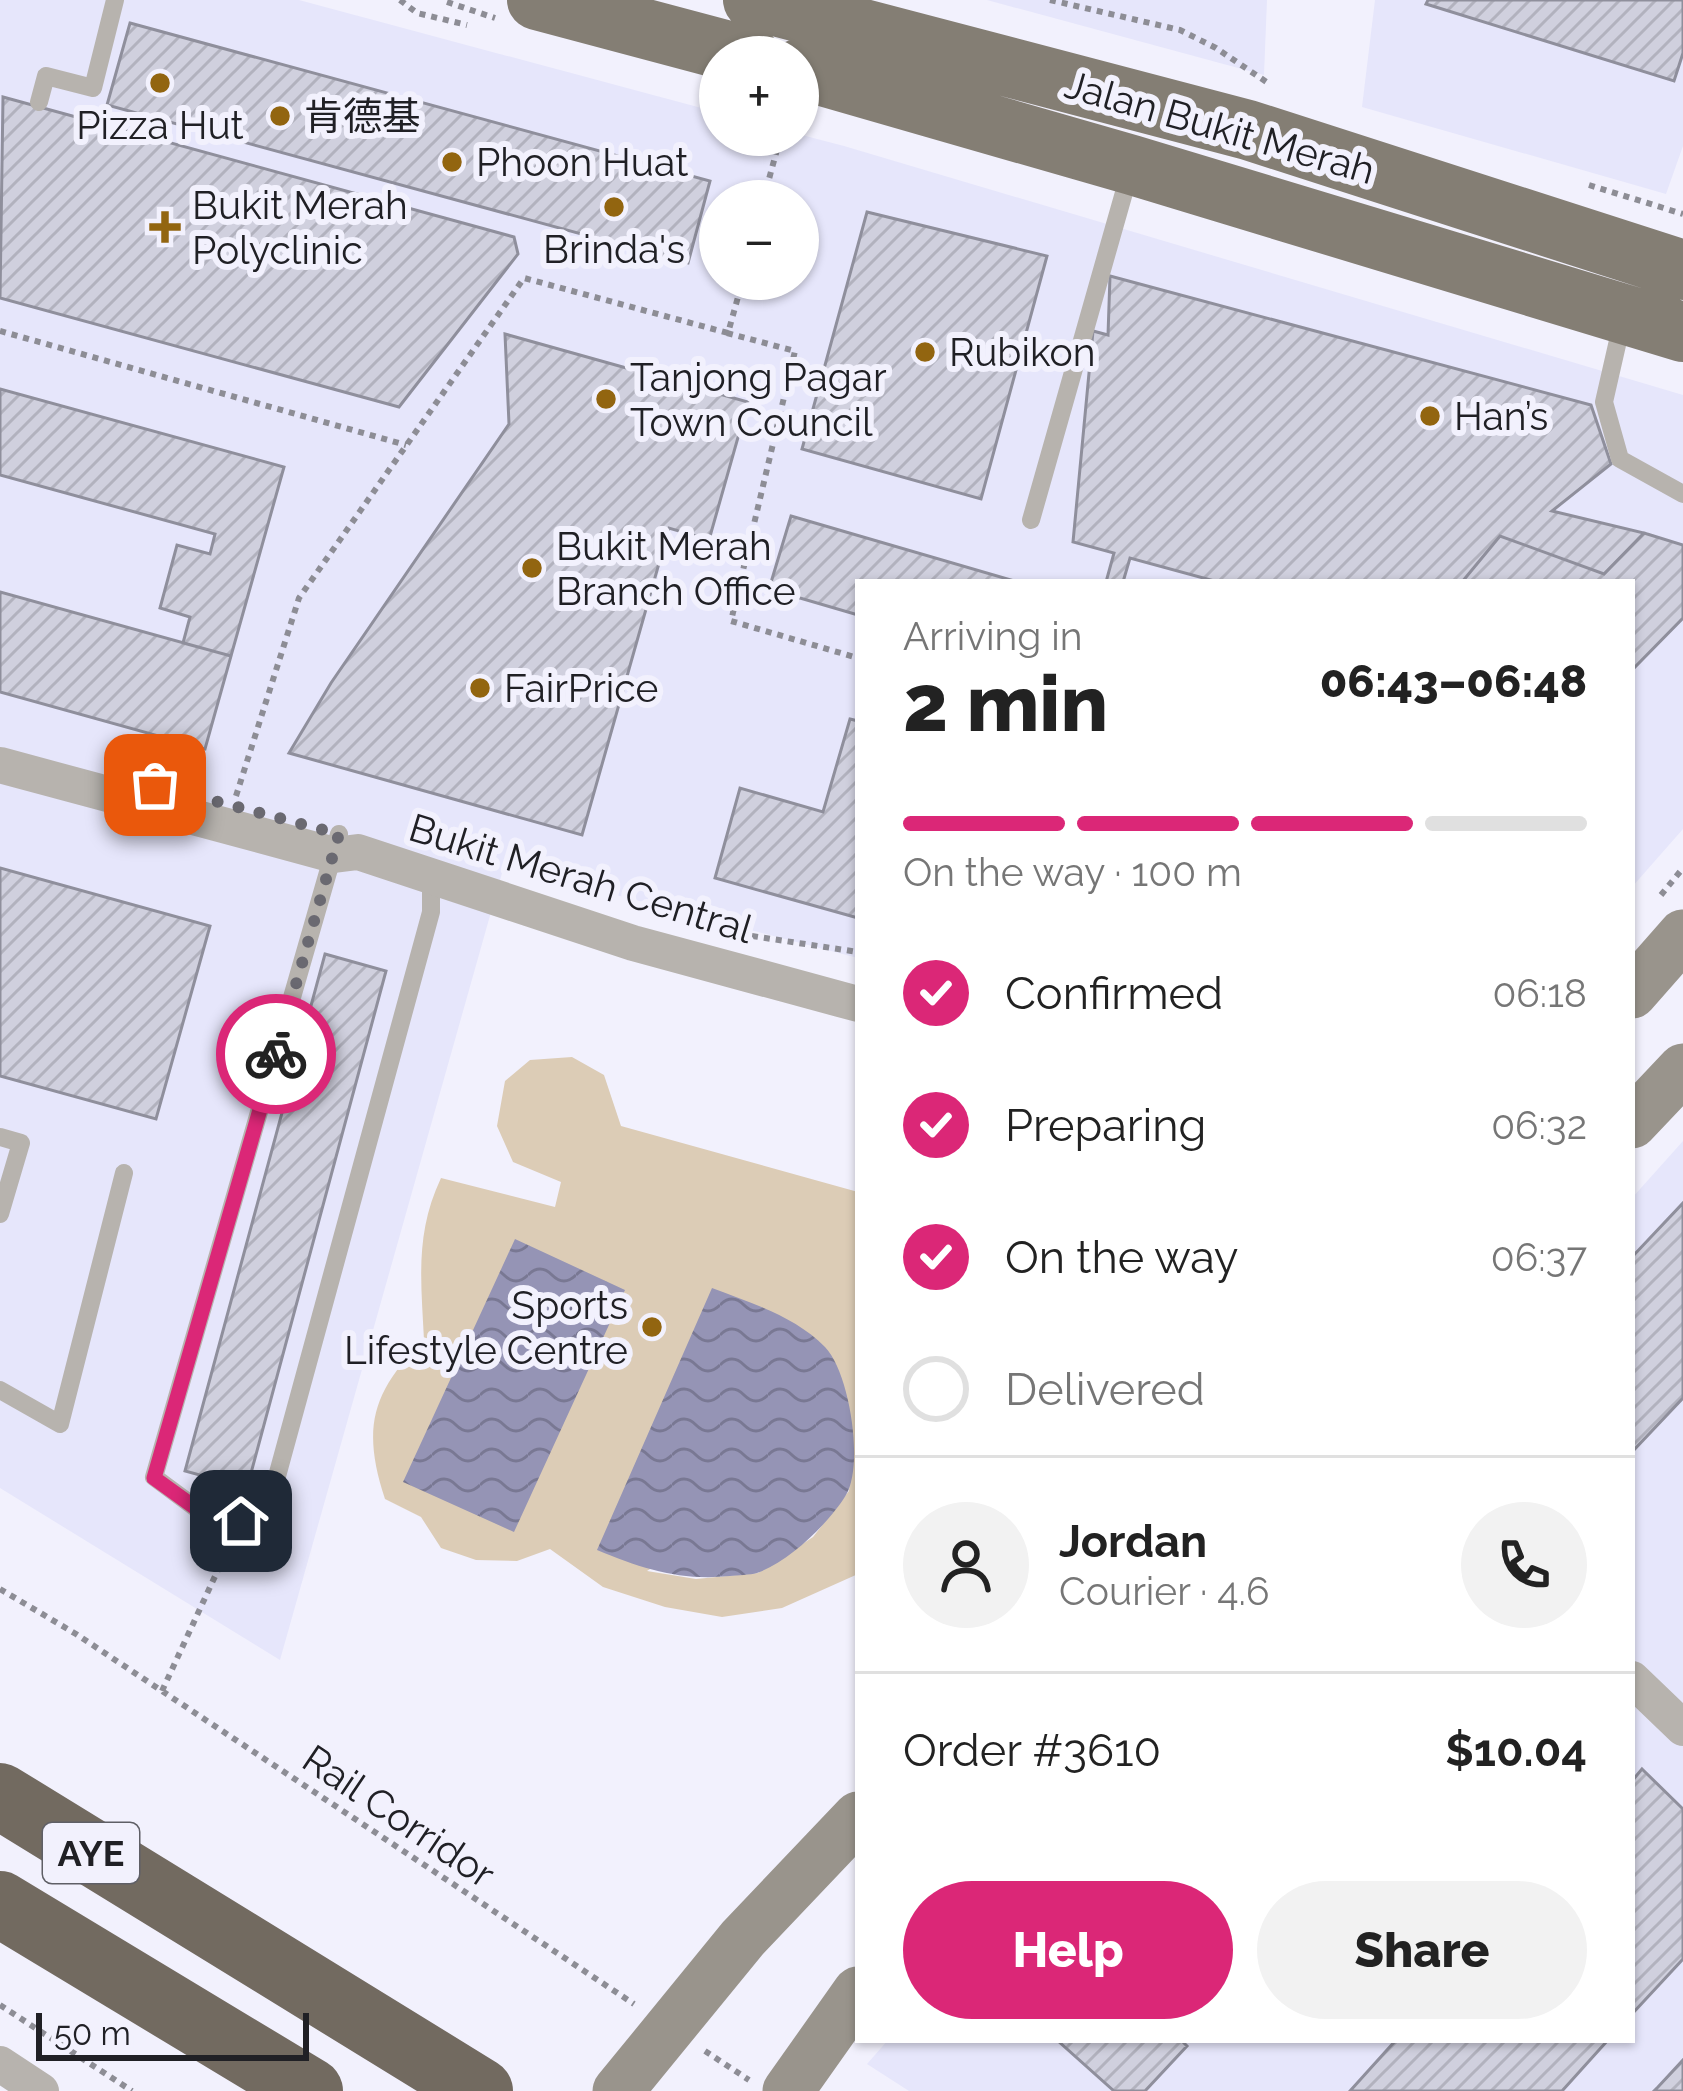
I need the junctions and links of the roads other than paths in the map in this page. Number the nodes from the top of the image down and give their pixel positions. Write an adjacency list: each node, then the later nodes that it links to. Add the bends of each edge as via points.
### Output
1 (115, 0): 7 (lane, via 92,88 46,76)
2 (753, 0): 4 (main road, Jalan Bukit Merah)
3 (517, 10): 5 (main road)
4 (848, 12): 9 (main road, Jalan Bukit Merah)
5 (699, 46)
6 (819, 75): 8 (main road, Jalan Bukit Merah)
7 (40, 102)
8 (1132, 165): 10 (main road, Jalan Bukit Merah); 13 (lane)
9 (1683, 270)
10 (1624, 312): 11 (main road, Jalan Bukit Merah); 12 (lane, via 1604,402 1620,459)
11 (1683, 332)
12 (1683, 494)
13 (1031, 520)
14 (0, 743): 16 (street, Bukit Merah Central, via 232,806)
15 (0, 766): 16 (street, Bukit Merah Central)
16 (277, 829): 17 (street, Bukit Merah Central)
17 (344, 847): 18 (street, Bukit Merah Central); 18 (lane, via 154,1478 208,1517 241,1521 270,1502 431,912)
18 (431, 877): 21 (street, Bukit Merah Central)
19 (1683, 935): 20 (main road)
20 (1635, 990)
21 (855, 1003)
22 (1683, 1069): 23 (main road)
23 (1635, 1120)
24 (0, 1137): 26 (lane, via 21,1143)
25 (124, 1173): 27 (lane, via 60,1424)
26 (0, 1214)
27 (0, 1390)
28 (1635, 1682): 29 (street)
29 (1683, 1728)
30 (0, 1796): 38 (highway, AYE)
31 (855, 1820): 39 (main road, via 743,1938)
32 (0, 1904): 37 (highway, AYE)
33 (855, 1996): 35 (main road)
34 (0, 2064): 36 (street)
35 (782, 2088)
36 (41, 2091)
37 (310, 2091)
38 (480, 2091)
39 (618, 2091)

